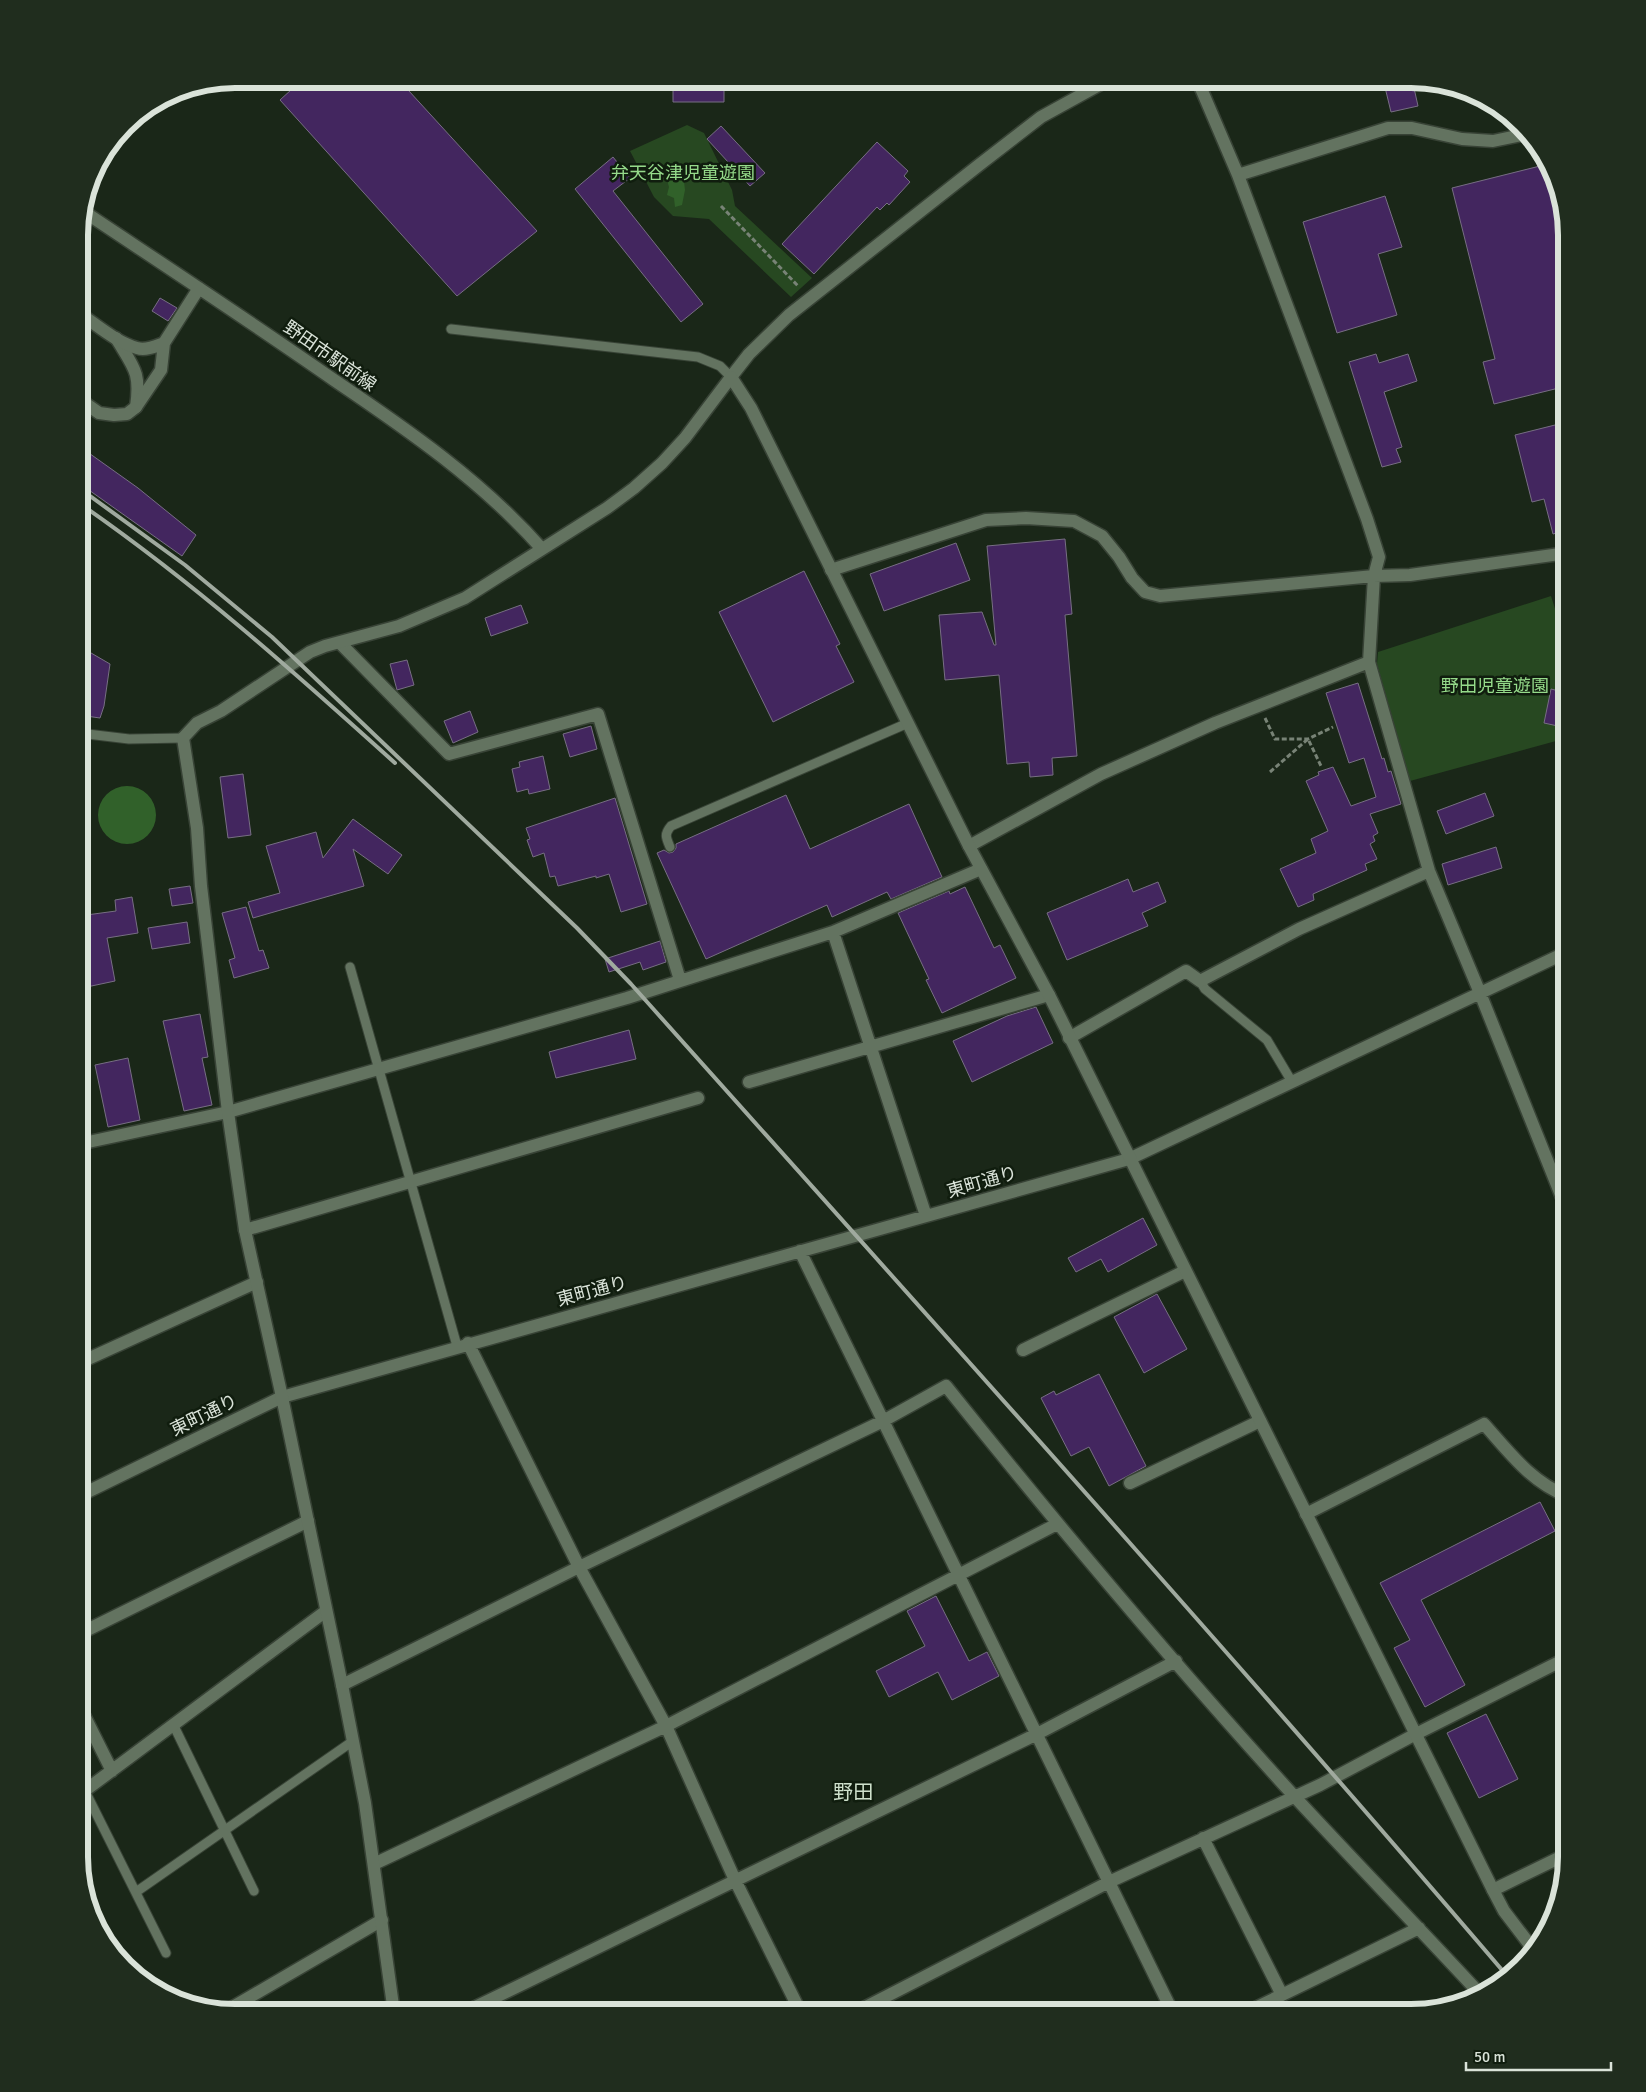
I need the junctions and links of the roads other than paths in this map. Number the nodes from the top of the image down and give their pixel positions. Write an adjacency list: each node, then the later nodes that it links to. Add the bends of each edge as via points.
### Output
1 (1093, 88): 11 (street, via 1040,117 810,298 749,354)
2 (1201, 88): 4 (street)
3 (1519, 135): 4 (street, via 1493,141 1462,139 1412,128 1388,128)
4 (1238, 175): 17 (street, via 1367,519 1379,557)
5 (89, 215): 6 (street, 野田市駅前線)
6 (199, 288): 10 (street); 14 (street, 野田市駅前線, via 437,453 504,510)
7 (88, 319): 9 (street)
8 (451, 329): 11 (lane, via 698,357 720,366)
9 (116, 338): 10 (street, via 138,348 148,349); 13 (street, via 138,375)
10 (164, 343): 13 (street, via 161,370)
11 (731, 377): 14 (street, via 662,463 614,503); 16 (street, via 751,408)
12 (88, 405): 13 (street, via 99,413 114,415 127,414)
13 (136, 407)
14 (542, 549): 18 (street, via 465,598 399,626)
15 (1558, 554): 17 (street, via 1410,575)
16 (832, 570): 17 (street, via 986,520 1026,518 1074,521 1102,536 1145,592 1160,596); 20 (street)
17 (1374, 576): 19 (street)
18 (340, 643): 22 (street, via 310,652 197,723); 30 (street, via 449,754 598,714)
19 (1369, 662): 23 (street, via 1101,774); 26 (street)
20 (908, 723): 23 (street); 24 (lane, via 671,826 666,832)
21 (88, 734): 22 (lane, via 129,740)
22 (183, 738): 40 (street, via 197,828)
23 (968, 846): 25 (street)
24 (670, 847)
25 (981, 869): 27 (street); 33 (street)
26 (1429, 871): 31 (street, via 1299,929); 32 (street)
27 (833, 932): 30 (street); 35 (street)
28 (1558, 956): 32 (street, 東町通り)
29 (350, 967): 36 (lane)
30 (680, 980): 36 (street)
31 (1200, 981): 34 (street, via 1186,971); 38 (lane, via 1204,989 1267,1040)
32 (1480, 993): 38 (street, 東町通り); 44 (street)
33 (1049, 995): 34 (street); 35 (street)
34 (1070, 1038): 42 (street)
35 (870, 1047): 37 (street); 45 (street)
36 (380, 1068): 40 (street); 43 (lane)
37 (749, 1082)
38 (1292, 1082): 42 (street, 東町通り)
39 (698, 1098): 43 (street)
40 (228, 1112): 41 (street); 46 (street)
41 (88, 1142)
42 (1129, 1159): 45 (street, 東町通り); 48 (street)
43 (411, 1183): 46 (street); 50 (lane)
44 (1558, 1188)
45 (926, 1216): 47 (street, 東町通り)
46 (246, 1230): 49 (street)
47 (800, 1251): 50 (street, 東町通り); 54 (street)
48 (1185, 1271): 51 (street); 55 (street)
49 (257, 1282): 52 (street); 53 (street)
50 (463, 1345): 53 (street, 東町通り); 62 (street)
51 (1023, 1350)
52 (88, 1359)
53 (282, 1397): 57 (street, 東町通り); 60 (street)
54 (883, 1421): 61 (street, via 946,1386); 62 (street); 63 (street)
55 (1260, 1421): 56 (street); 59 (street)
56 (1130, 1483)
57 (88, 1492)
58 (1558, 1492): 59 (street, via 1527,1472 1484,1424)
59 (1306, 1514): 73 (street)
60 (308, 1521): 64 (street); 65 (street)
61 (1057, 1524): 63 (street); 66 (street)
62 (580, 1567): 68 (street); 71 (street)
63 (959, 1575): 71 (street); 72 (street)
64 (326, 1611): 68 (street); 70 (street)
65 (88, 1630)
66 (1176, 1661): 72 (street); 77 (street)
67 (1558, 1663): 73 (street)
68 (342, 1685): 74 (street)
69 (88, 1723): 75 (street)
70 (173, 1724): 75 (street); 79 (lane)
71 (666, 1726): 82 (street); 83 (street)
72 (1037, 1734): 83 (street); 84 (street)
73 (1414, 1735): 77 (street); 85 (street)
74 (353, 1741): 79 (lane); 82 (street)
75 (112, 1771): 76 (street)
76 (88, 1789)
77 (1294, 1796): 80 (street); 89 (street)
78 (88, 1804): 87 (lane)
79 (225, 1830): 86 (lane); 87 (lane)
80 (1203, 1838): 84 (street); 93 (street)
81 (1558, 1858): 85 (street)
82 (374, 1864): 88 (street)
83 (735, 1880): 96 (street); 97 (street)
84 (1109, 1882): 98 (street); 99 (street)
85 (1492, 1890): 90 (street)
86 (254, 1891)
87 (136, 1892): 91 (lane)
88 (382, 1920): 94 (street); 95 (street)
89 (1419, 1928): 92 (street); 93 (street)
90 (1530, 1945)
91 (166, 1953)
92 (1477, 1989)
93 (1282, 1996): 100 (street)
94 (238, 2004)
95 (393, 2004)
96 (481, 2004)
97 (797, 2004)
98 (872, 2004)
99 (1169, 2004)
100 (1265, 2004)

